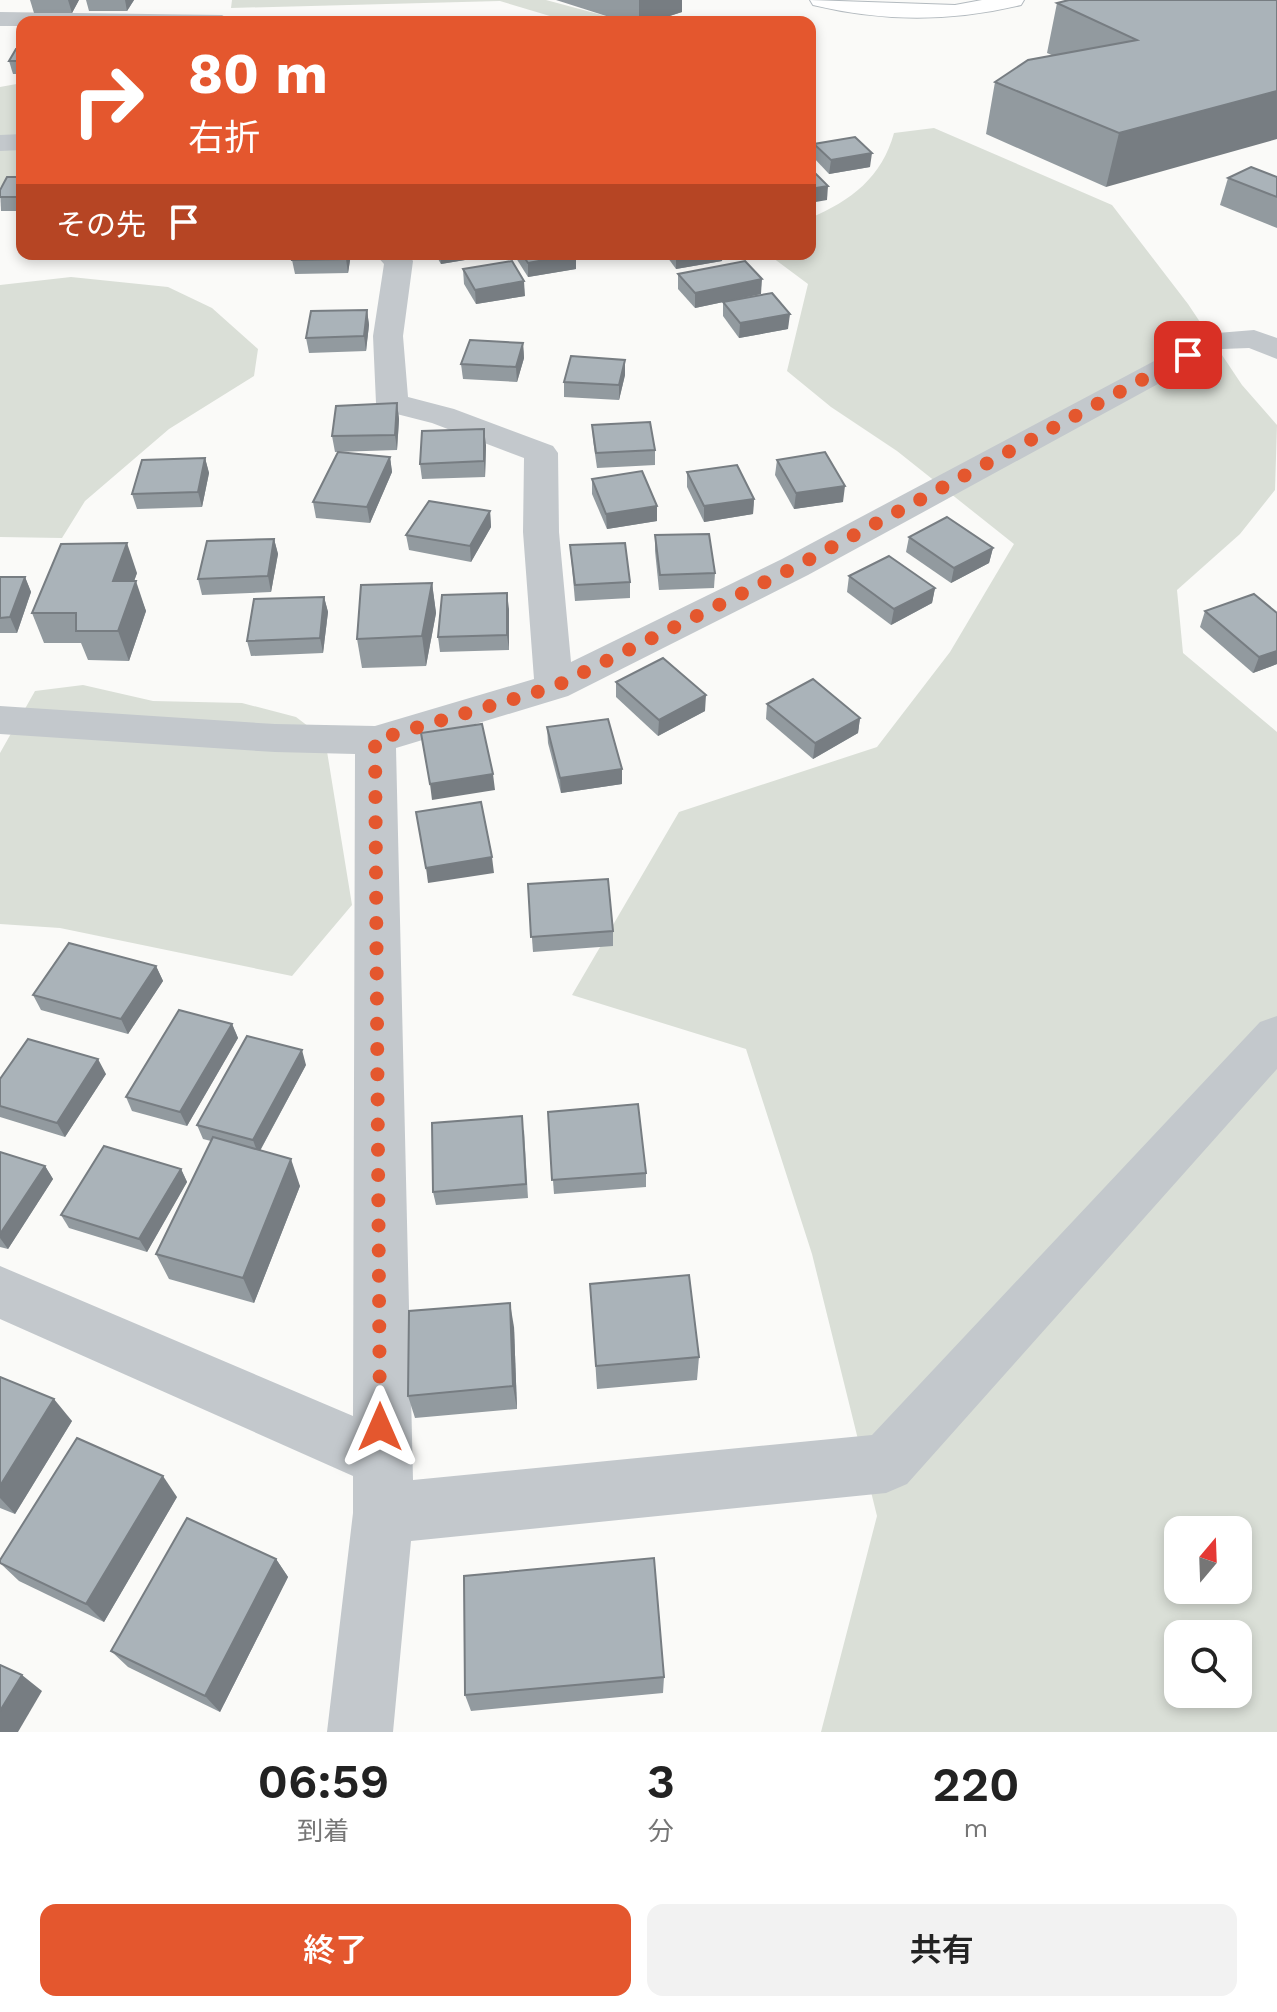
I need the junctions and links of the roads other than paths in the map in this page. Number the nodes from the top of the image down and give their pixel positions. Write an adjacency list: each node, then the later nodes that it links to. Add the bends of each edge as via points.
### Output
1 (821, 0): 2 (street, via 874,10 955,12)
2 (1013, 0)
3 (398, 260): 5 (street, via 388,336 392,403 541,453 541,532)
4 (1277, 350): 5 (street, via 1254,339 1216,340 795,567)
5 (554, 687): 7 (street)
6 (0, 720): 7 (street)
7 (375, 740): 10 (street)
8 (1277, 1036): 10 (street, via 886,1463)
9 (0, 1292): 10 (street)
10 (382, 1485): 11 (street)
11 (360, 1732)

